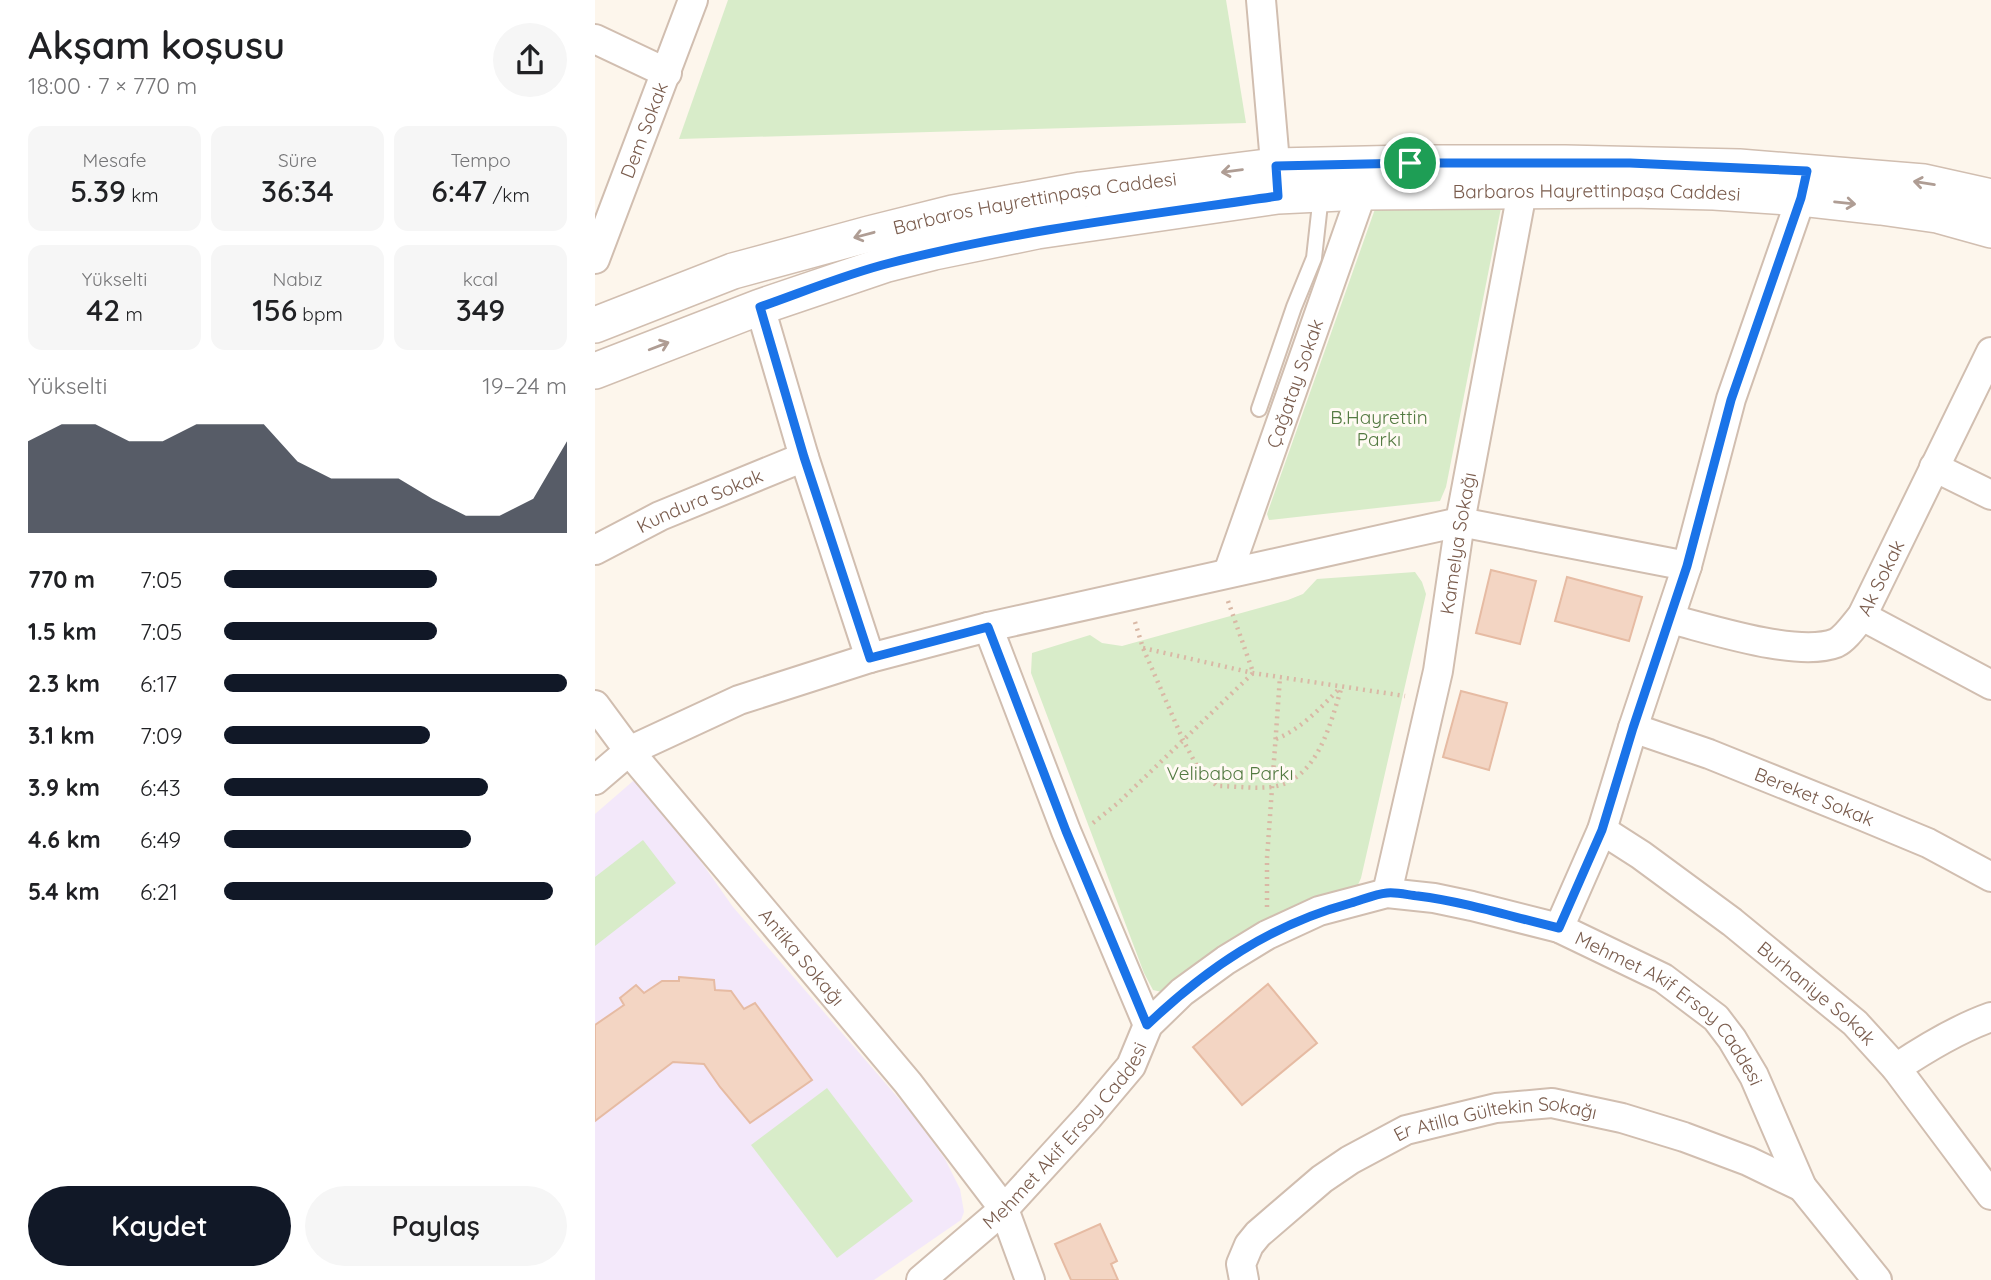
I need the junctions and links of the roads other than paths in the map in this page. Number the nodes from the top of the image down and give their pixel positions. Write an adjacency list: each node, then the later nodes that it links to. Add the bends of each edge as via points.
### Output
1 (693, 0): 4 (street, Dem Sokak)
2 (1261, 0): 5 (street)
3 (595, 39): 4 (street)
4 (667, 73): 12 (street, Dem Sokak)
5 (1277, 181): 6 (street, Barbaros Hayrettinpaşa Caddesi, via 1410,163 1630,163); 9 (street, Barbaros Hayrettinpaşa Caddesi); 13 (street, Barbaros Hayrettinpaşa Caddesi, via 934,252); 14 (street, Barbaros Hayrettinpaşa Caddesi, one-way to 14, via 1081,190 941,216 733,271)
6 (1804, 185): 8 (street, Barbaros Hayrettinpaşa Caddesi, via 1714,192); 10 (street, Barbaros Hayrettinpaşa Caddesi, one-way to 6, via 1924,182); 11 (street, Barbaros Hayrettinpaşa Caddesi, one-way to 11); 23 (street, via 1731,400)
7 (1362, 192): 8 (street, Barbaros Hayrettinpaşa Caddesi); 9 (street, Barbaros Hayrettinpaşa Caddesi); 24 (street, Çağatay Sokak)
8 (1522, 192): 21 (street, Kamelya Sokağı)
9 (1321, 194): 17 (lane, via 1314,258)
10 (1991, 197)
11 (1991, 230)
12 (595, 259)
13 (760, 307): 16 (street, Barbaros Hayrettinpaşa Caddesi, one-way to 13); 18 (street)
14 (595, 325)
15 (1991, 352): 19 (street, Ak Sokak)
16 (595, 370)
17 (1259, 409)
18 (804, 457): 22 (street, Kundura Sokak, via 660,516); 28 (street)
19 (1934, 467): 20 (street); 25 (street, Ak Sokak)
20 (1991, 495)
21 (1460, 522): 23 (street); 24 (street); 36 (street, Kamelya Sokağı, via 1438,671)
22 (595, 550)
23 (1687, 566): 26 (street)
24 (1223, 574): 27 (street)
25 (1863, 616): 26 (street, Ak Sokak, via 1837,642 1800,647); 29 (street)
26 (1671, 619): 31 (street)
27 (988, 627): 28 (street); 39 (street)
28 (870, 658): 32 (street, via 739,700)
29 (1991, 685)
30 (595, 705): 32 (street, Antika Sokağı)
31 (1633, 728): 34 (street); 35 (street, Bereket Sokak, via 1863,816)
32 (629, 751): 33 (street); 43 (street, Antika Sokağı, via 908,1083)
33 (595, 780)
34 (1602, 830): 37 (street); 40 (street, Burhaniye Sokak, via 1732,922 1855,1023)
35 (1991, 877)
36 (1387, 893): 37 (street, Mehmet Akif Ersoy Caddesi, via 1472,905); 39 (street, Mehmet Akif Ersoy Caddesi, via 1319,911 1267,935 1182,992)
37 (1559, 928): 41 (street, Mehmet Akif Ersoy Caddesi, via 1663,978 1716,1018 1754,1076)
38 (1991, 1017): 40 (street, via 1931,1045)
39 (1147, 1025): 43 (street, Mehmet Akif Ersoy Caddesi, via 1131,1066)
40 (1896, 1068): 42 (street, Burhaniye Sokak)
41 (1802, 1187): 46 (street, Er Atilla Gültekin Sokağı, via 1748,1161 1622,1118 1552,1103 1496,1108 1406,1129 1341,1166 1248,1245 1241,1264); 47 (street, Mehmet Akif Ersoy Caddesi)
42 (1991, 1195)
43 (1004, 1209): 44 (street, Mehmet Akif Ersoy Caddesi); 45 (street, Antika Sokağı)
44 (921, 1280)
45 (1030, 1280)
46 (1244, 1280)
47 (1877, 1280)

